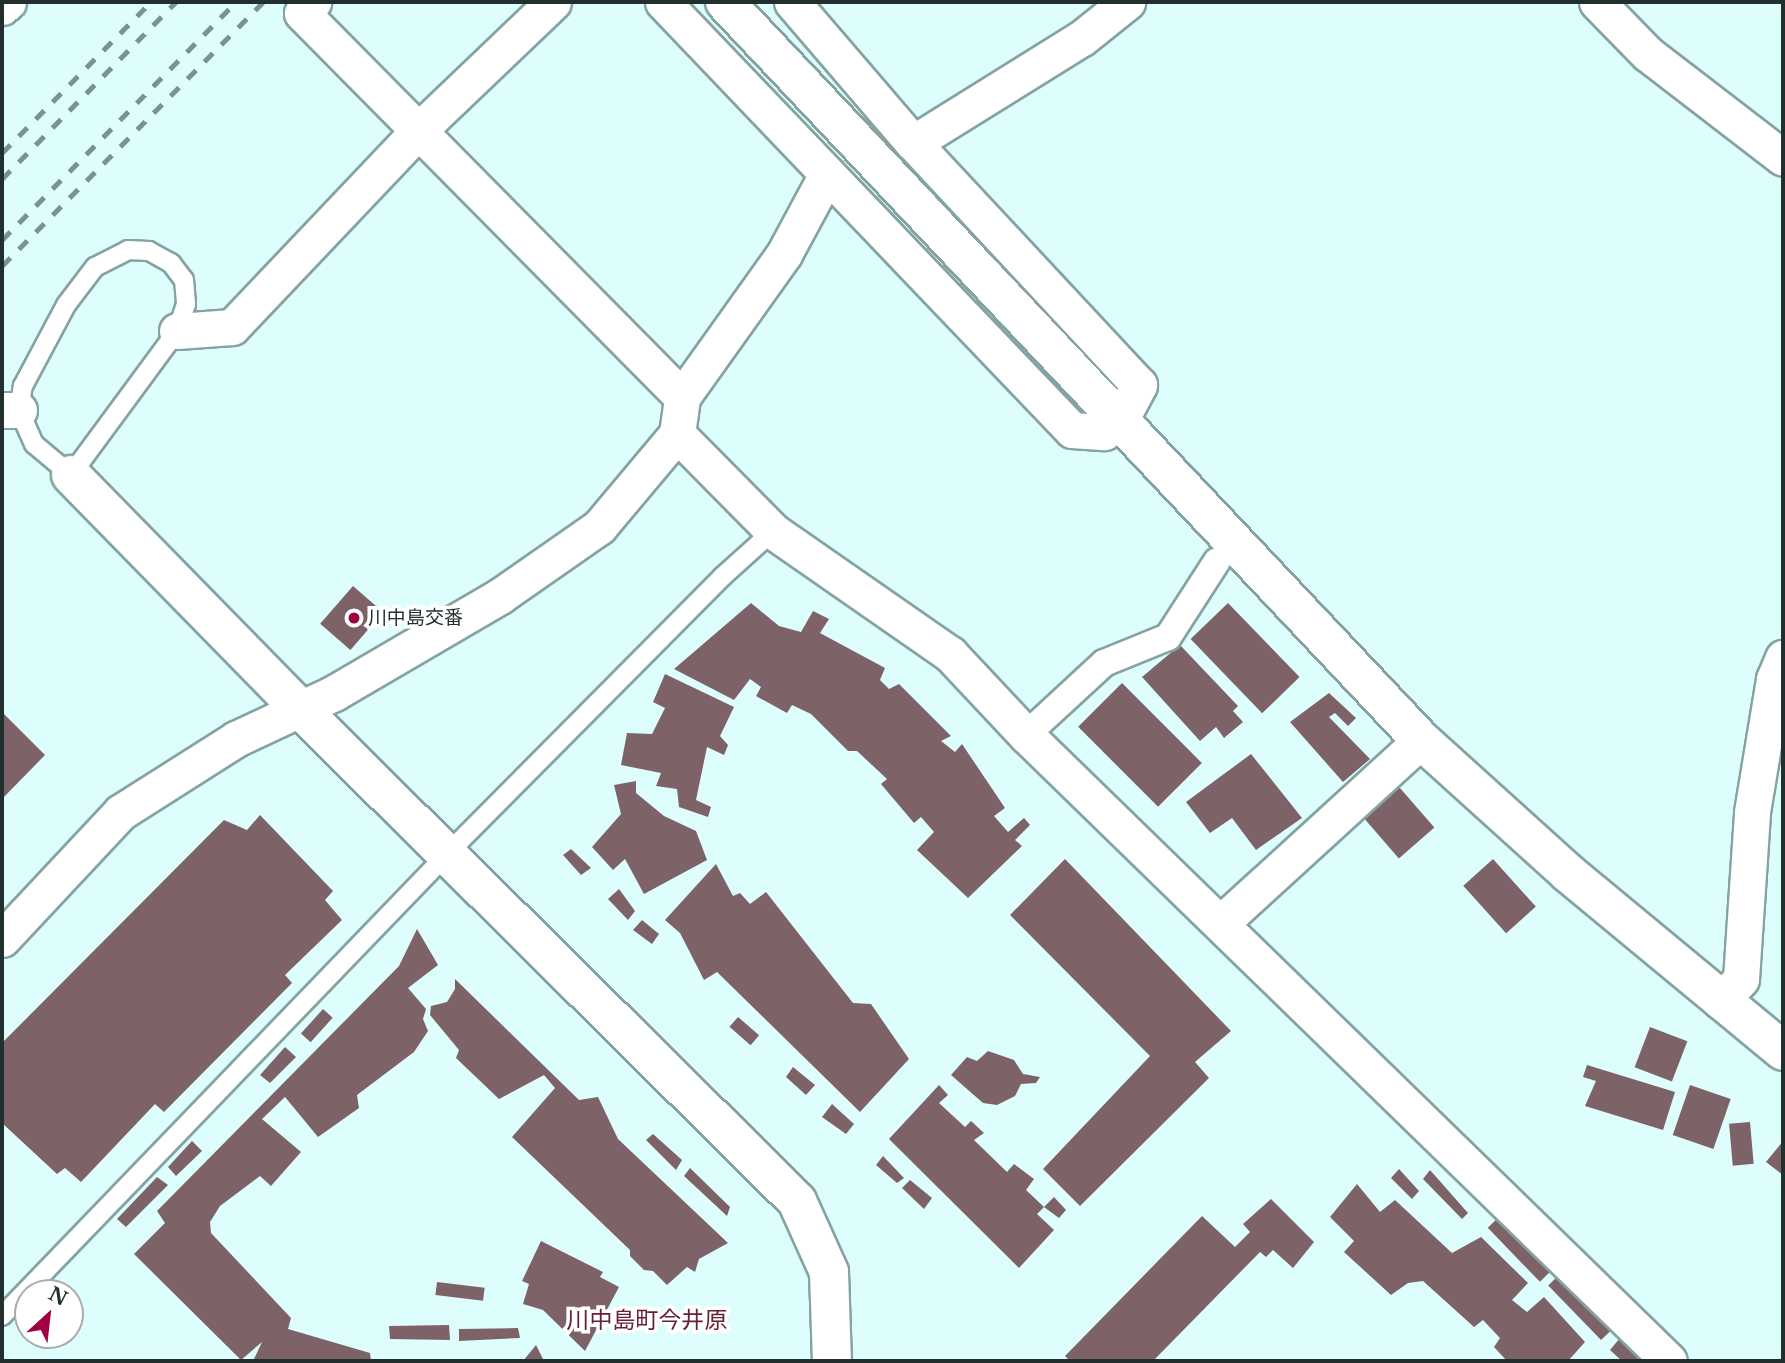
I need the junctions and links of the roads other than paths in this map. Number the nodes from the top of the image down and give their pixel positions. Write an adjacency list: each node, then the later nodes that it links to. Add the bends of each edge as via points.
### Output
1 (8, 2): 9 (street)
2 (313, 2): 10 (street, via 302,13)
3 (553, 2): 10 (street)
4 (663, 2): 13 (street)
5 (725, 2): 17 (street)
6 (792, 2): 11 (street)
7 (1126, 2): 11 (street, via 1082,37)
8 (1597, 2): 12 (street, via 1648,54)
9 (2, 7)
10 (417, 132): 14 (street, via 232,327); 15 (street)
11 (913, 143): 17 (street, via 1139,385)
12 (1783, 158)
13 (827, 174): 15 (street, via 784,254); 17 (street, via 1072,430 1104,432)
14 (177, 331): 16 (lane, via 186,304 184,280 171,263 149,251 128,250 95,267 66,305); 19 (lane)
15 (682, 397): 18 (street)
16 (10, 410): 19 (lane, via 34,444)
17 (1120, 421): 25 (street)
18 (677, 434): 20 (street); 23 (street, via 599,527 500,596)
19 (71, 475): 23 (street)
20 (773, 531): 24 (street, via 950,654); 26 (lane)
21 (1217, 561): 24 (street, via 1168,637 1104,663)
22 (1780, 673): 29 (street, via 1752,812 1741,979)
23 (300, 709): 26 (street); 28 (street, via 236,739 121,813)
24 (1026, 735): 27 (street)
25 (1421, 740): 27 (street); 29 (street)
26 (448, 853): 31 (lane); 32 (street, via 797,1200 829,1272)
27 (1222, 922): 33 (street)
28 (2, 939)
29 (1720, 1001): 30 (street)
30 (1783, 1051)
31 (2, 1316)
32 (832, 1361)
33 (1670, 1361)

